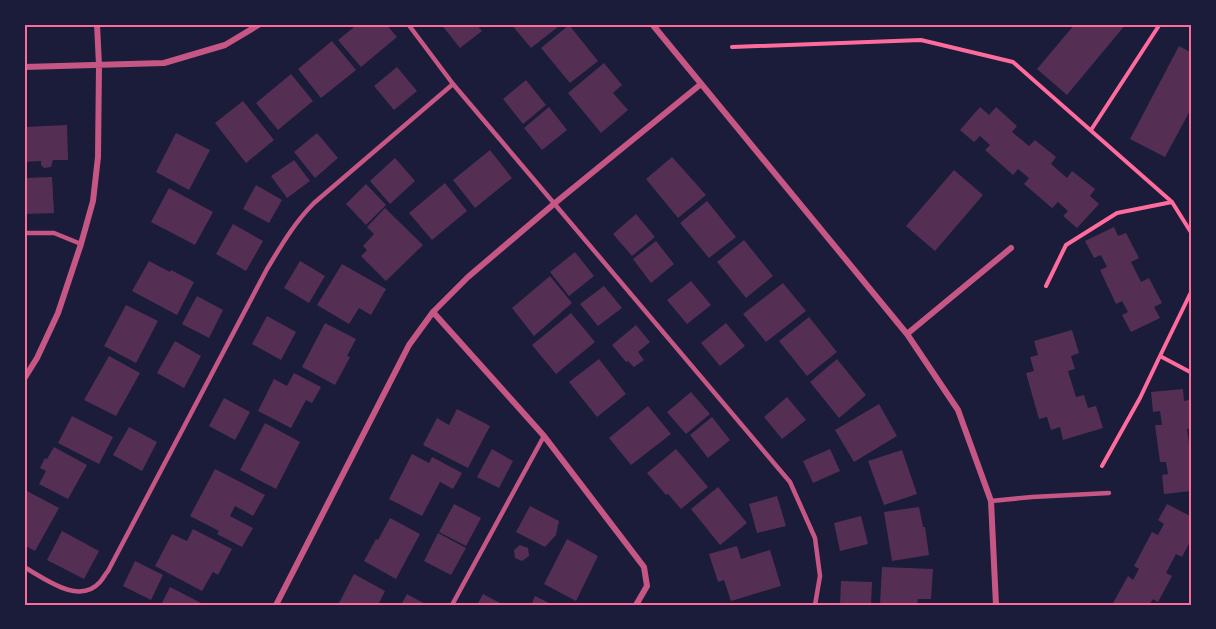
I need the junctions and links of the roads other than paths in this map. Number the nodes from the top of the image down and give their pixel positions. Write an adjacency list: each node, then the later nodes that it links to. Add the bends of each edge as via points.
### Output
1 (97, 24): 5 (street)
2 (260, 24): 5 (street, via 225,45 164,63)
3 (408, 24): 7 (lane)
4 (652, 24): 8 (street)
5 (99, 65): 6 (street); 11 (street, via 98,157 93,201)
6 (24, 67)
7 (453, 84): 9 (lane); 19 (lane, via 300,216 267,269 99,584 83,592 67,591)
8 (700, 84): 9 (street); 14 (street)
9 (555, 203): 13 (street); 23 (lane, via 790,482 814,538 820,576)
10 (24, 233): 11 (lane, via 54,233)
11 (81, 244): 15 (street, via 58,313)
12 (1011, 248): 14 (street)
13 (432, 312): 16 (street); 20 (street, via 409,345)
14 (907, 334): 18 (street, via 958,410)
15 (24, 380)
16 (544, 436): 21 (lane); 22 (street, via 644,567 647,586)
17 (1109, 493): 18 (lane)
18 (991, 501): 24 (street)
19 (24, 567)
20 (276, 605)
21 (452, 605)
22 (636, 605)
23 (815, 605)
24 (996, 605)

